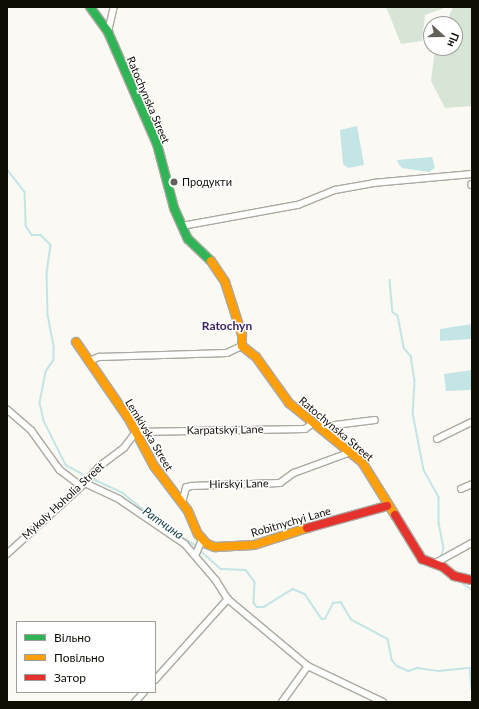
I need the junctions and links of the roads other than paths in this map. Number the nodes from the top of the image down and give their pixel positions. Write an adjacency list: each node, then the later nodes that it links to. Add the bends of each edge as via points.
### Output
1 (90, 7): 3 (street, Ratochynska Street)
2 (114, 7): 3 (street)
3 (108, 32): 5 (street, Ratochynska Street, via 156,144 174,208)
4 (472, 174): 5 (street, via 335,190 298,205)
5 (182, 226): 7 (street, Ratochynska Street, via 188,239 221,274 242,335)
6 (76, 342): 8 (street, Lemkivska Street)
7 (242, 346): 8 (street, via 227,352 99,357); 12 (street, Ratochynska Street, via 256,357 289,403)
8 (89, 361): 13 (street, Lemkivska Street)
9 (7, 409): 16 (street, via 36,436 60,470)
10 (374, 420): 12 (street, Karpatskyi Lane)
11 (472, 422): 14 (street)
12 (314, 426): 13 (street, Karpatskyi Lane, via 305,429); 15 (street, Ratochynska Street)
13 (136, 432): 16 (street, Mykoly Hoholia Street, via 116,455 92,473); 19 (street, Lemkivska Street, via 154,466)
14 (437, 439)
15 (351, 452): 19 (street, Hirskyi Lane, via 294,473 280,483 191,486 186,488); 20 (street, Ratochynska Street, via 370,473)
16 (85, 482): 22 (street, via 119,498); 23 (street, Mykoly Hoholia Street)
17 (472, 484): 18 (street)
18 (461, 489)
19 (182, 503): 22 (street, Lemkivska Street)
20 (387, 506): 22 (street, Robitnychyi Lane, via 284,534 254,545); 24 (street, Ratochynska Street, via 417,554)
21 (472, 543): 24 (street)
22 (199, 548): 26 (street)
23 (7, 554)
24 (437, 563): 25 (street, Ratochynska Street, via 454,576)
25 (472, 580)
26 (228, 599): 27 (street); 28 (street)
27 (308, 666): 31 (street); 32 (street)
28 (156, 679)
29 (143, 693): 30 (street)
30 (135, 702)
31 (282, 702)
32 (383, 702)

